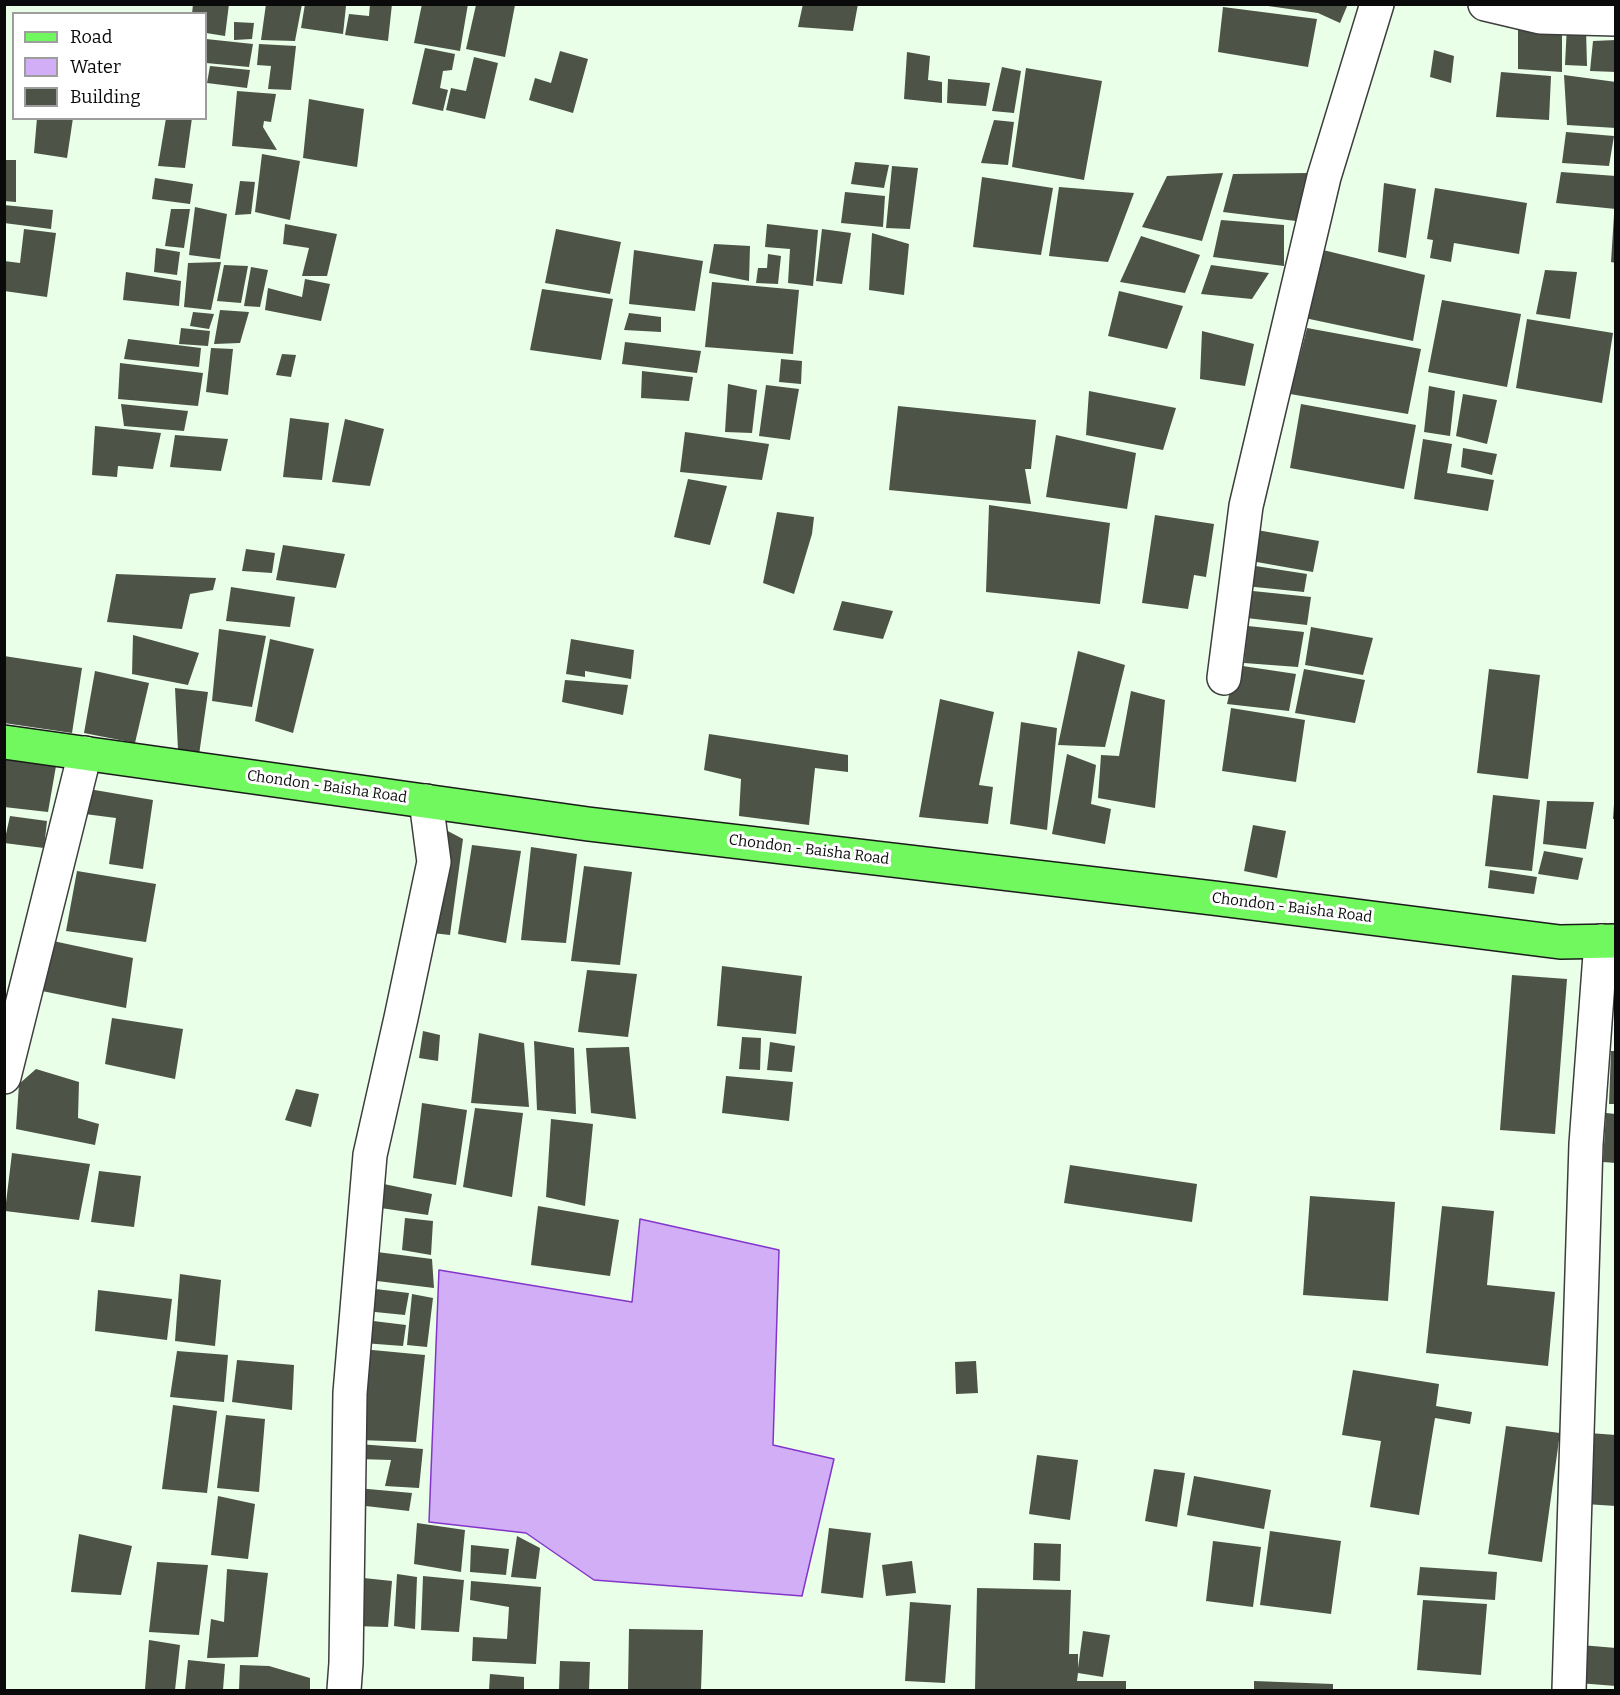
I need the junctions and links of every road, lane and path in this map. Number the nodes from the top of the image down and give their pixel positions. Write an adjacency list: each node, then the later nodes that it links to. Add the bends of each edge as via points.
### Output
1 (1377, 4): 4 (street, via 1323,177 1246,506)
2 (1485, 4): 3 (street, via 1540,17)
3 (1616, 19)
4 (1224, 678)
5 (4, 742): 6 (main road, Chondon - Baisha Road)
6 (85, 753): 7 (main road, Chondon - Baisha Road); 9 (street)
7 (426, 801): 8 (main road, Chondon - Baisha Road, via 1560,942); 10 (street, via 434,862 370,1155 350,1393)
8 (1608, 941): 11 (street, via 1586,1144)
9 (4, 1077)
10 (344, 1690)
11 (1569, 1690)

